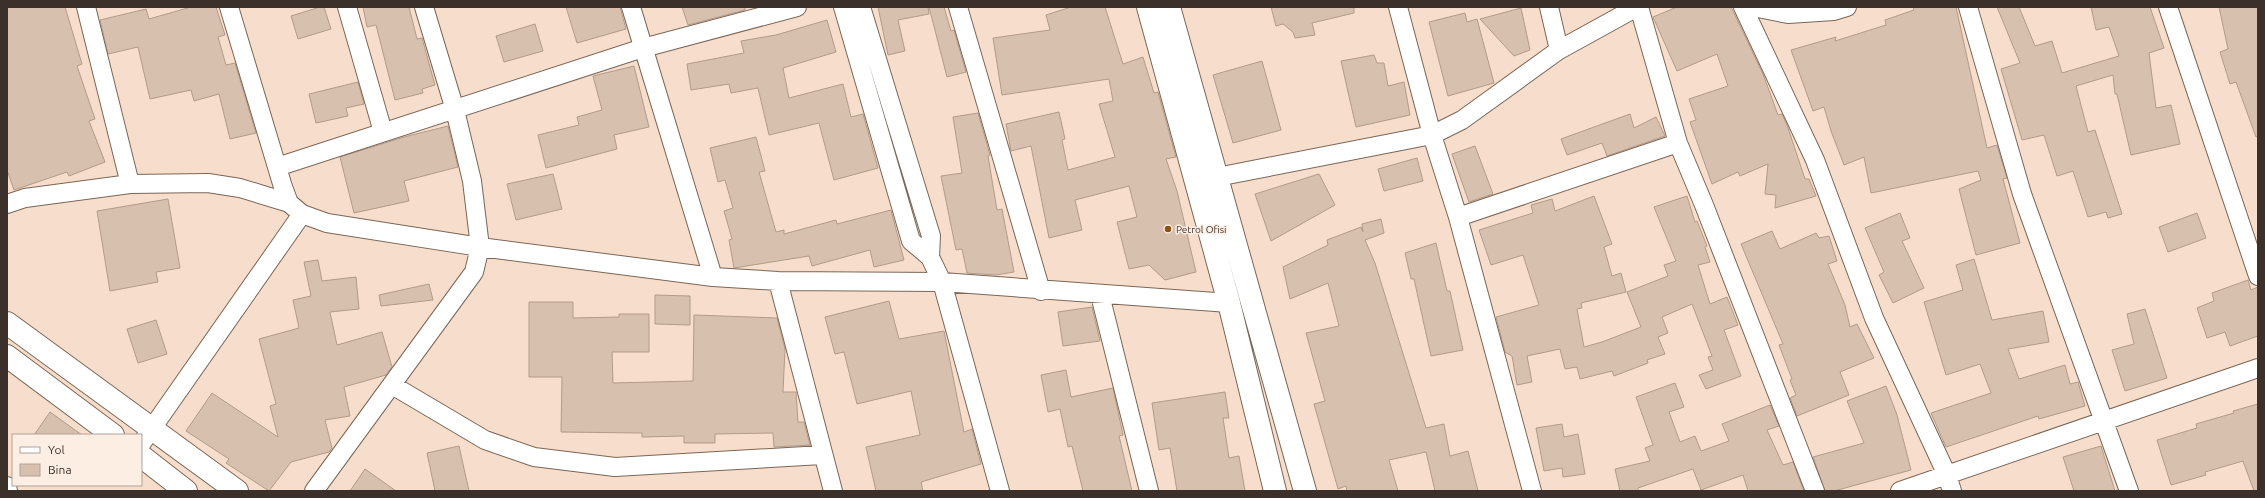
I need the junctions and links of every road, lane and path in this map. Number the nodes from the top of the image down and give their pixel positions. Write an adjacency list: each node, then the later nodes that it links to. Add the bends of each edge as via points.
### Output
1 (86, 7): 28 (street)
2 (229, 7): 26 (street)
3 (347, 7): 23 (street)
4 (424, 7): 22 (street)
5 (631, 7): 20 (street)
6 (797, 7): 20 (street)
7 (843, 7): 33 (street, via 911,241)
8 (861, 7): 33 (street, via 931,236)
9 (958, 7): 38 (street)
10 (1148, 7): 40 (main road)
11 (1169, 7): 27 (main road)
12 (1398, 7): 24 (street)
13 (1549, 7): 21 (street)
14 (1638, 7): 21 (street); 25 (street)
15 (1743, 7): 50 (street, via 1815,160 1874,318)
16 (1753, 7): 17 (street, via 1788,14 1834,11)
17 (1847, 7)
18 (1968, 7): 45 (street, via 2022,194)
19 (2168, 7): 34 (street)
20 (643, 48): 22 (street); 35 (street)
21 (1559, 50): 24 (street, via 1462,120)
22 (455, 110): 23 (street); 32 (street, via 472,181)
23 (383, 132): 26 (street)
24 (1432, 135): 27 (street); 31 (street)
25 (1678, 143): 31 (street); 62 (street)
26 (277, 167): 30 (street)
27 (1216, 177): 60 (main road)
28 (130, 184): 29 (street, via 25,198); 30 (street, via 208,183 240,188)
29 (7, 204)
30 (296, 208): 32 (street, via 327,223); 47 (street)
31 (1458, 217): 61 (street)
32 (480, 247): 35 (street); 44 (street, via 474,272)
33 (930, 257): 37 (street)
34 (2258, 276)
35 (713, 277): 36 (street)
36 (778, 281): 37 (street); 48 (street)
37 (942, 282): 38 (street); 57 (street)
38 (1041, 291): 39 (street)
39 (1100, 294): 40 (street); 58 (street)
40 (1229, 303): 59 (main road)
41 (7, 323): 47 (main road)
42 (7, 356): 46 (main road)
43 (2258, 368): 45 (street)
44 (392, 384): 48 (street, via 485,440 534,457 615,467); 55 (street)
45 (2103, 422): 50 (street); 64 (street)
46 (112, 434)
47 (146, 437): 54 (main road)
48 (822, 455): 56 (street)
49 (142, 457): 53 (main road)
50 (1950, 483): 63 (street)
51 (7, 486): 52 (street)
52 (8, 491)
53 (186, 491)
54 (237, 491)
55 (314, 491)
56 (833, 491)
57 (1000, 491)
58 (1149, 491)
59 (1275, 491)
60 (1305, 491)
61 (1532, 491)
62 (1815, 491)
63 (1900, 491)
64 (2129, 491)

